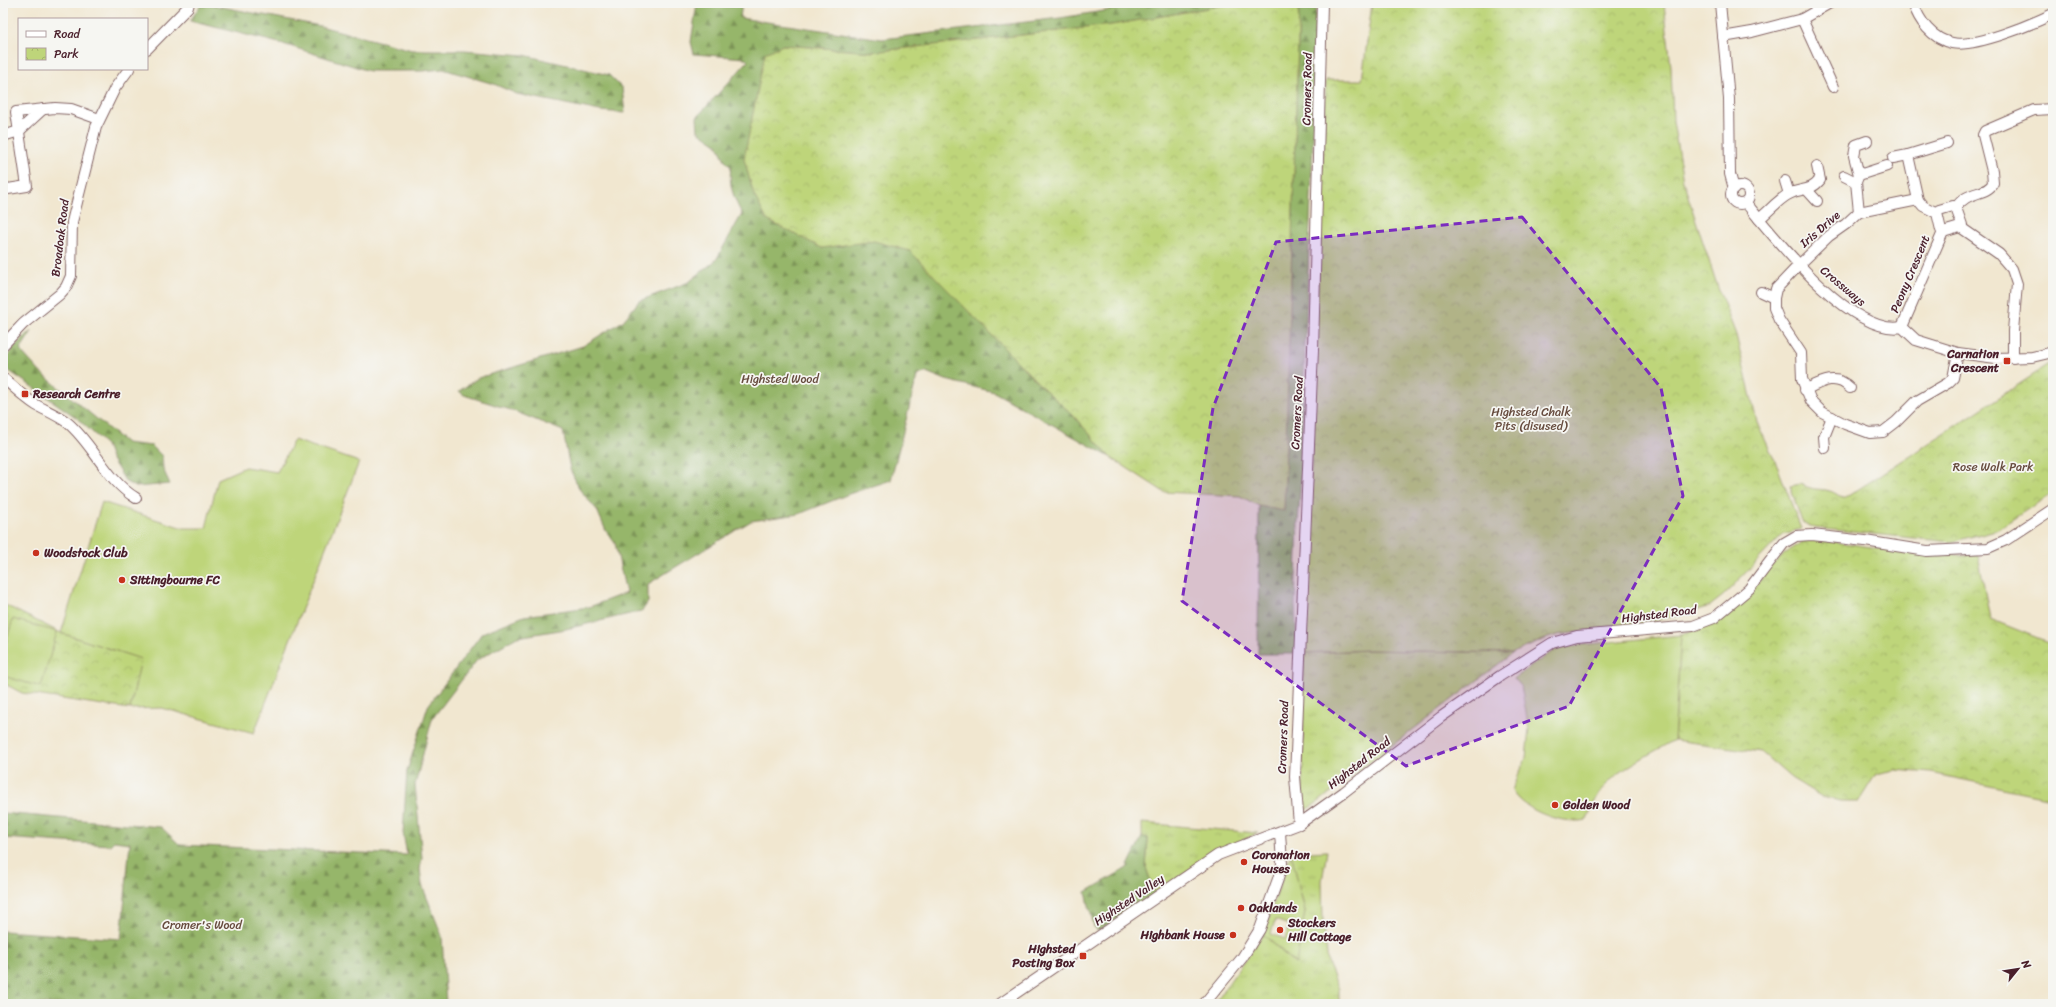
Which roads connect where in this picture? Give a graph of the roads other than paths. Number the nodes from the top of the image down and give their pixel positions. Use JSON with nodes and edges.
{"nodes":[{"id":1,"x":189,"y":3,"type":"edge"},
{"id":2,"x":1322,"y":3,"type":"edge"},
{"id":3,"x":1720,"y":3,"type":"edge"},
{"id":4,"x":1830,"y":3,"type":"edge"},
{"id":5,"x":1912,"y":3,"type":"edge"},
{"id":6,"x":2053,"y":14,"type":"edge"},
{"id":7,"x":1802,"y":19,"type":"junction"},
{"id":8,"x":1723,"y":37,"type":"junction"},
{"id":9,"x":148,"y":49,"type":"edge"},
{"id":10,"x":128,"y":70,"type":"edge"},
{"id":11,"x":1833,"y":88,"type":"dead end"},
{"id":12,"x":43,"y":109,"type":"junction"},
{"id":13,"x":2053,"y":109,"type":"edge"},
{"id":14,"x":100,"y":119,"type":"junction"},
{"id":15,"x":19,"y":131,"type":"junction"},
{"id":16,"x":3,"y":136,"type":"edge"},
{"id":17,"x":1867,"y":141,"type":"dead end"},
{"id":18,"x":1947,"y":143,"type":"dead end"},
{"id":19,"x":1908,"y":155,"type":"junction"},
{"id":20,"x":1817,"y":166,"type":"dead end"},
{"id":21,"x":1844,"y":176,"type":"dead end"},
{"id":22,"x":1858,"y":179,"type":"junction"},
{"id":23,"x":1785,"y":181,"type":"dead end"},
{"id":24,"x":3,"y":186,"type":"edge"},
{"id":25,"x":1807,"y":190,"type":"junction"},
{"id":26,"x":1789,"y":194,"type":"junction"},
{"id":27,"x":1918,"y":200,"type":"junction"},
{"id":28,"x":1817,"y":201,"type":"dead end"},
{"id":29,"x":1956,"y":208,"type":"junction"},
{"id":30,"x":1859,"y":212,"type":"junction"},
{"id":31,"x":1936,"y":213,"type":"junction"},
{"id":32,"x":1759,"y":219,"type":"junction"},
{"id":33,"x":1960,"y":227,"type":"junction"},
{"id":34,"x":1943,"y":232,"type":"junction"},
{"id":35,"x":1799,"y":265,"type":"junction"},
{"id":36,"x":1761,"y":292,"type":"dead end"},
{"id":37,"x":1774,"y":298,"type":"junction"},
{"id":38,"x":1902,"y":327,"type":"junction"},
{"id":39,"x":3,"y":345,"type":"edge"},
{"id":40,"x":2053,"y":352,"type":"edge"},
{"id":41,"x":1958,"y":353,"type":"junction"},
{"id":42,"x":2013,"y":358,"type":"junction"},
{"id":43,"x":3,"y":378,"type":"edge"},
{"id":44,"x":1850,"y":388,"type":"dead end"},
{"id":45,"x":1805,"y":390,"type":"junction"},
{"id":46,"x":1832,"y":417,"type":"junction"},
{"id":47,"x":1825,"y":448,"type":"dead end"},
{"id":48,"x":136,"y":498,"type":"dead end"},
{"id":49,"x":2053,"y":509,"type":"edge"},
{"id":50,"x":1299,"y":824,"type":"junction"},
{"id":51,"x":1280,"y":832,"type":"junction"},
{"id":52,"x":1000,"y":1004,"type":"edge"},
{"id":53,"x":1204,"y":1004,"type":"edge"}],
"edges":[{"from":1,"to":9,"type":"street"},
{"from":2,"to":50,"type":"street","name":"Cromers Road"},
{"from":3,"to":8,"type":"street","name":"Crossways"},
{"from":4,"to":7,"type":"street"},
{"from":5,"to":6,"type":"street"},
{"from":7,"to":8,"type":"street"},
{"from":7,"to":11,"type":"street"},
{"from":8,"to":32,"type":"street","name":"Crossways"},
{"from":10,"to":14,"type":"street","name":"Broadoak Road"},
{"from":12,"to":14,"type":"street"},
{"from":12,"to":15,"type":"street"},
{"from":12,"to":15,"type":"street"},
{"from":13,"to":29,"type":"street"},
{"from":14,"to":39,"type":"street","name":"Broadoak Road"},
{"from":15,"to":16,"type":"street"},
{"from":15,"to":24,"type":"street"},
{"from":17,"to":22,"type":"street"},
{"from":18,"to":19,"type":"street"},
{"from":19,"to":22,"type":"street"},
{"from":19,"to":27,"type":"street"},
{"from":20,"to":25,"type":"street"},
{"from":21,"to":22,"type":"street"},
{"from":22,"to":30,"type":"street"},
{"from":23,"to":26,"type":"street"},
{"from":25,"to":26,"type":"street"},
{"from":25,"to":28,"type":"street"},
{"from":26,"to":32,"type":"street"},
{"from":27,"to":30,"type":"street"},
{"from":27,"to":31,"type":"street"},
{"from":29,"to":31,"type":"street"},
{"from":29,"to":33,"type":"street"},
{"from":30,"to":35,"type":"street","name":"Iris Drive"},
{"from":31,"to":34,"type":"street"},
{"from":32,"to":35,"type":"street","name":"Crossways"},
{"from":33,"to":34,"type":"street"},
{"from":33,"to":42,"type":"street"},
{"from":34,"to":38,"type":"street","name":"Peony Crescent"},
{"from":35,"to":37,"type":"street","name":"Iris Drive"},
{"from":35,"to":38,"type":"street","name":"Crossways"},
{"from":36,"to":37,"type":"street"},
{"from":37,"to":45,"type":"street"},
{"from":38,"to":41,"type":"street"},
{"from":40,"to":42,"type":"street"},
{"from":41,"to":42,"type":"street"},
{"from":41,"to":46,"type":"street"},
{"from":43,"to":48,"type":"street"},
{"from":44,"to":45,"type":"street"},
{"from":45,"to":46,"type":"street"},
{"from":46,"to":47,"type":"street"},
{"from":49,"to":50,"type":"street","name":"Highsted Road"},
{"from":50,"to":51,"type":"street","name":"Highsted Road"},
{"from":51,"to":52,"type":"street","name":"Highsted Valley"},
{"from":51,"to":53,"type":"street"}]}
